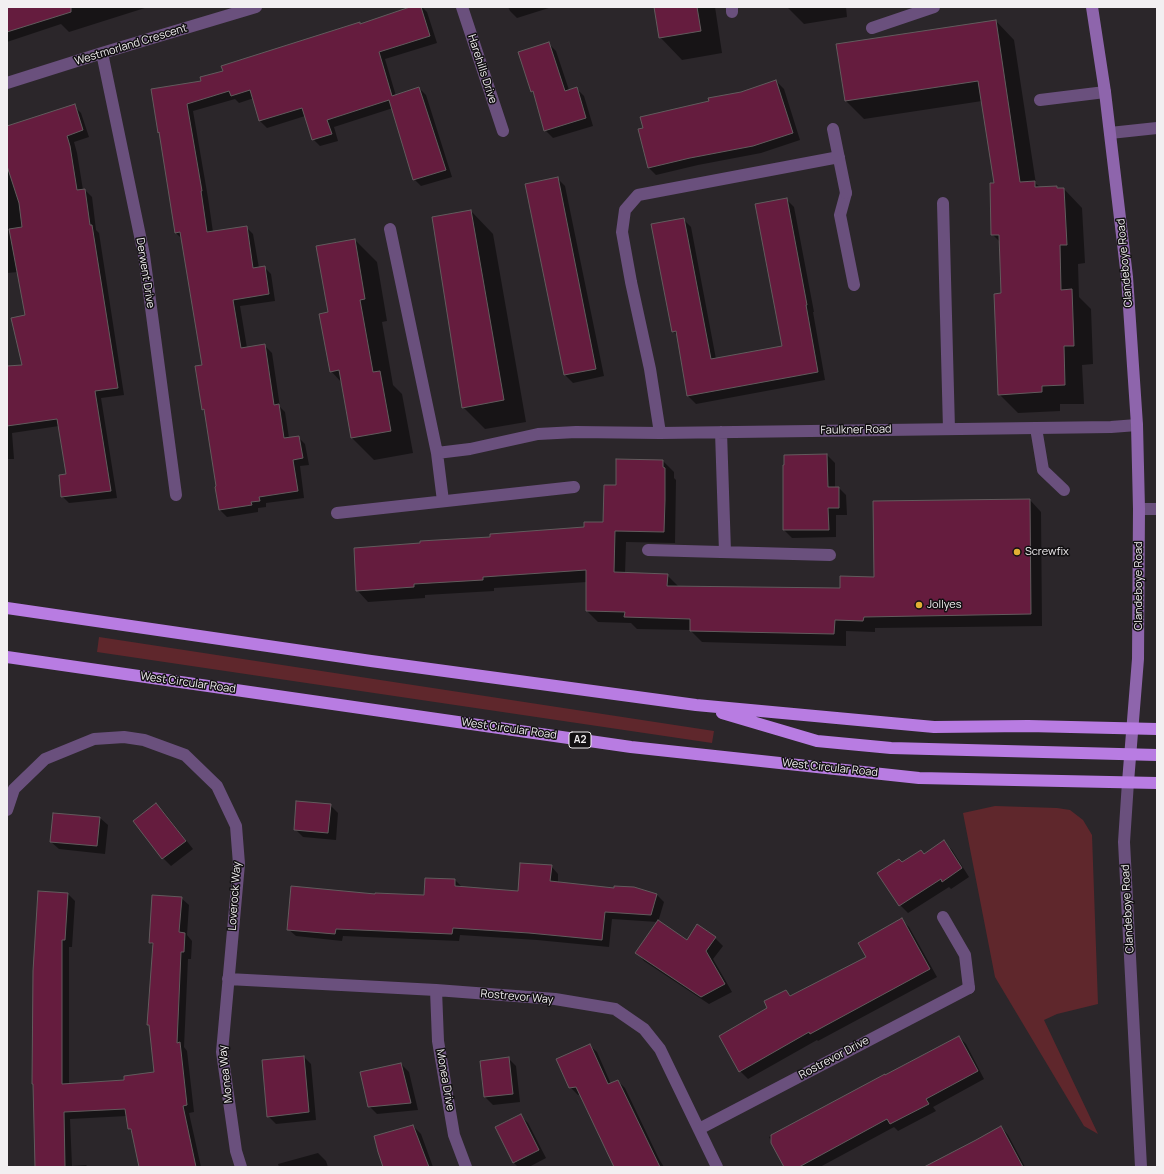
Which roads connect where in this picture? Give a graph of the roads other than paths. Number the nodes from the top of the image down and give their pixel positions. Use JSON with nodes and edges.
{"nodes":[{"id":1,"x":256,"y":7,"type":"edge"},
{"id":2,"x":462,"y":7,"type":"edge"},
{"id":3,"x":934,"y":7,"type":"edge"},
{"id":4,"x":1092,"y":7,"type":"edge"},
{"id":5,"x":872,"y":28,"type":"dead end"},
{"id":6,"x":102,"y":53,"type":"junction"},
{"id":7,"x":7,"y":84,"type":"edge"},
{"id":8,"x":1105,"y":92,"type":"junction"},
{"id":9,"x":1040,"y":100,"type":"dead end"},
{"id":10,"x":1157,"y":128,"type":"edge"},
{"id":11,"x":834,"y":129,"type":"dead end"},
{"id":12,"x":503,"y":132,"type":"dead end"},
{"id":13,"x":1110,"y":133,"type":"junction"},
{"id":14,"x":839,"y":157,"type":"junction"},
{"id":15,"x":943,"y":203,"type":"dead end"},
{"id":16,"x":390,"y":230,"type":"dead end"},
{"id":17,"x":854,"y":285,"type":"dead end"},
{"id":18,"x":1136,"y":425,"type":"junction"},
{"id":19,"x":1036,"y":428,"type":"junction"},
{"id":20,"x":949,"y":429,"type":"junction"},
{"id":21,"x":721,"y":432,"type":"junction"},
{"id":22,"x":660,"y":433,"type":"junction"},
{"id":23,"x":437,"y":453,"type":"junction"},
{"id":24,"x":574,"y":487,"type":"dead end"},
{"id":25,"x":1064,"y":490,"type":"dead end"},
{"id":26,"x":176,"y":496,"type":"dead end"},
{"id":27,"x":443,"y":501,"type":"junction"},
{"id":28,"x":1157,"y":508,"type":"edge"},
{"id":29,"x":1139,"y":509,"type":"junction"},
{"id":30,"x":337,"y":512,"type":"dead end"},
{"id":31,"x":648,"y":550,"type":"dead end"},
{"id":32,"x":725,"y":552,"type":"junction"},
{"id":33,"x":830,"y":555,"type":"dead end"},
{"id":34,"x":7,"y":608,"type":"edge"},
{"id":35,"x":7,"y":657,"type":"edge"},
{"id":36,"x":696,"y":705,"type":"junction"},
{"id":37,"x":1132,"y":728,"type":"junction"},
{"id":38,"x":1157,"y":729,"type":"edge"},
{"id":39,"x":1130,"y":754,"type":"junction"},
{"id":40,"x":1157,"y":755,"type":"edge"},
{"id":41,"x":1128,"y":782,"type":"junction"},
{"id":42,"x":1157,"y":783,"type":"edge"},
{"id":43,"x":7,"y":810,"type":"edge"},
{"id":44,"x":943,"y":917,"type":"dead end"},
{"id":45,"x":228,"y":979,"type":"junction"},
{"id":46,"x":436,"y":990,"type":"junction"},
{"id":47,"x":699,"y":1129,"type":"junction"},
{"id":48,"x":241,"y":1167,"type":"edge"},
{"id":49,"x":466,"y":1167,"type":"edge"},
{"id":50,"x":717,"y":1167,"type":"edge"},
{"id":51,"x":1141,"y":1167,"type":"edge"}],
"edges":[{"from":1,"to":6,"type":"street","name":"Westmorland Crescent"},
{"from":2,"to":12,"type":"street","name":"Harehills Drive"},
{"from":3,"to":5,"type":"street"},
{"from":4,"to":8,"type":"main road","name":"Clandeboye Road"},
{"from":6,"to":7,"type":"street","name":"Westmorland Crescent"},
{"from":6,"to":26,"type":"street","name":"Derwent Drive"},
{"from":8,"to":9,"type":"street"},
{"from":8,"to":13,"type":"main road","name":"Clandeboye Road"},
{"from":10,"to":13,"type":"street"},
{"from":11,"to":14,"type":"street"},
{"from":13,"to":18,"type":"main road","name":"Clandeboye Road"},
{"from":14,"to":17,"type":"street"},
{"from":14,"to":22,"type":"street"},
{"from":15,"to":20,"type":"street"},
{"from":16,"to":23,"type":"street"},
{"from":18,"to":19,"type":"street","name":"Faulkner Road"},
{"from":18,"to":29,"type":"main road","name":"Clandeboye Road"},
{"from":19,"to":20,"type":"street","name":"Faulkner Road"},
{"from":19,"to":25,"type":"street"},
{"from":20,"to":21,"type":"street","name":"Faulkner Road"},
{"from":21,"to":22,"type":"street","name":"Faulkner Road"},
{"from":21,"to":32,"type":"street"},
{"from":22,"to":23,"type":"street","name":"Faulkner Road"},
{"from":23,"to":27,"type":"street"},
{"from":24,"to":27,"type":"street"},
{"from":27,"to":30,"type":"street"},
{"from":28,"to":29,"type":"street"},
{"from":29,"to":37,"type":"main road","name":"Clandeboye Road"},
{"from":31,"to":32,"type":"street"},
{"from":32,"to":33,"type":"street"},
{"from":34,"to":36,"type":"highway"},
{"from":35,"to":41,"type":"highway","name":"West Circular Road","number":"A2"},
{"from":36,"to":37,"type":"highway"},
{"from":36,"to":39,"type":"highway"},
{"from":37,"to":38,"type":"highway"},
{"from":37,"to":39,"type":"main road","name":"Clandeboye Road"},
{"from":39,"to":40,"type":"highway"},
{"from":39,"to":41,"type":"main road","name":"Clandeboye Road"},
{"from":41,"to":42,"type":"highway","name":"West Circular Road","number":"A2"},
{"from":41,"to":51,"type":"street","name":"Clandeboye Road"},
{"from":43,"to":45,"type":"street","name":"Loverock Way"},
{"from":44,"to":47,"type":"street","name":"Rostrevor Drive"},
{"from":45,"to":46,"type":"street","name":"Rostrevor Way"},
{"from":45,"to":48,"type":"street","name":"Monea Way"},
{"from":46,"to":47,"type":"street","name":"Rostrevor Way"},
{"from":46,"to":49,"type":"street","name":"Monea Drive"},
{"from":47,"to":50,"type":"street","name":"Rostrevor Way"}]}
